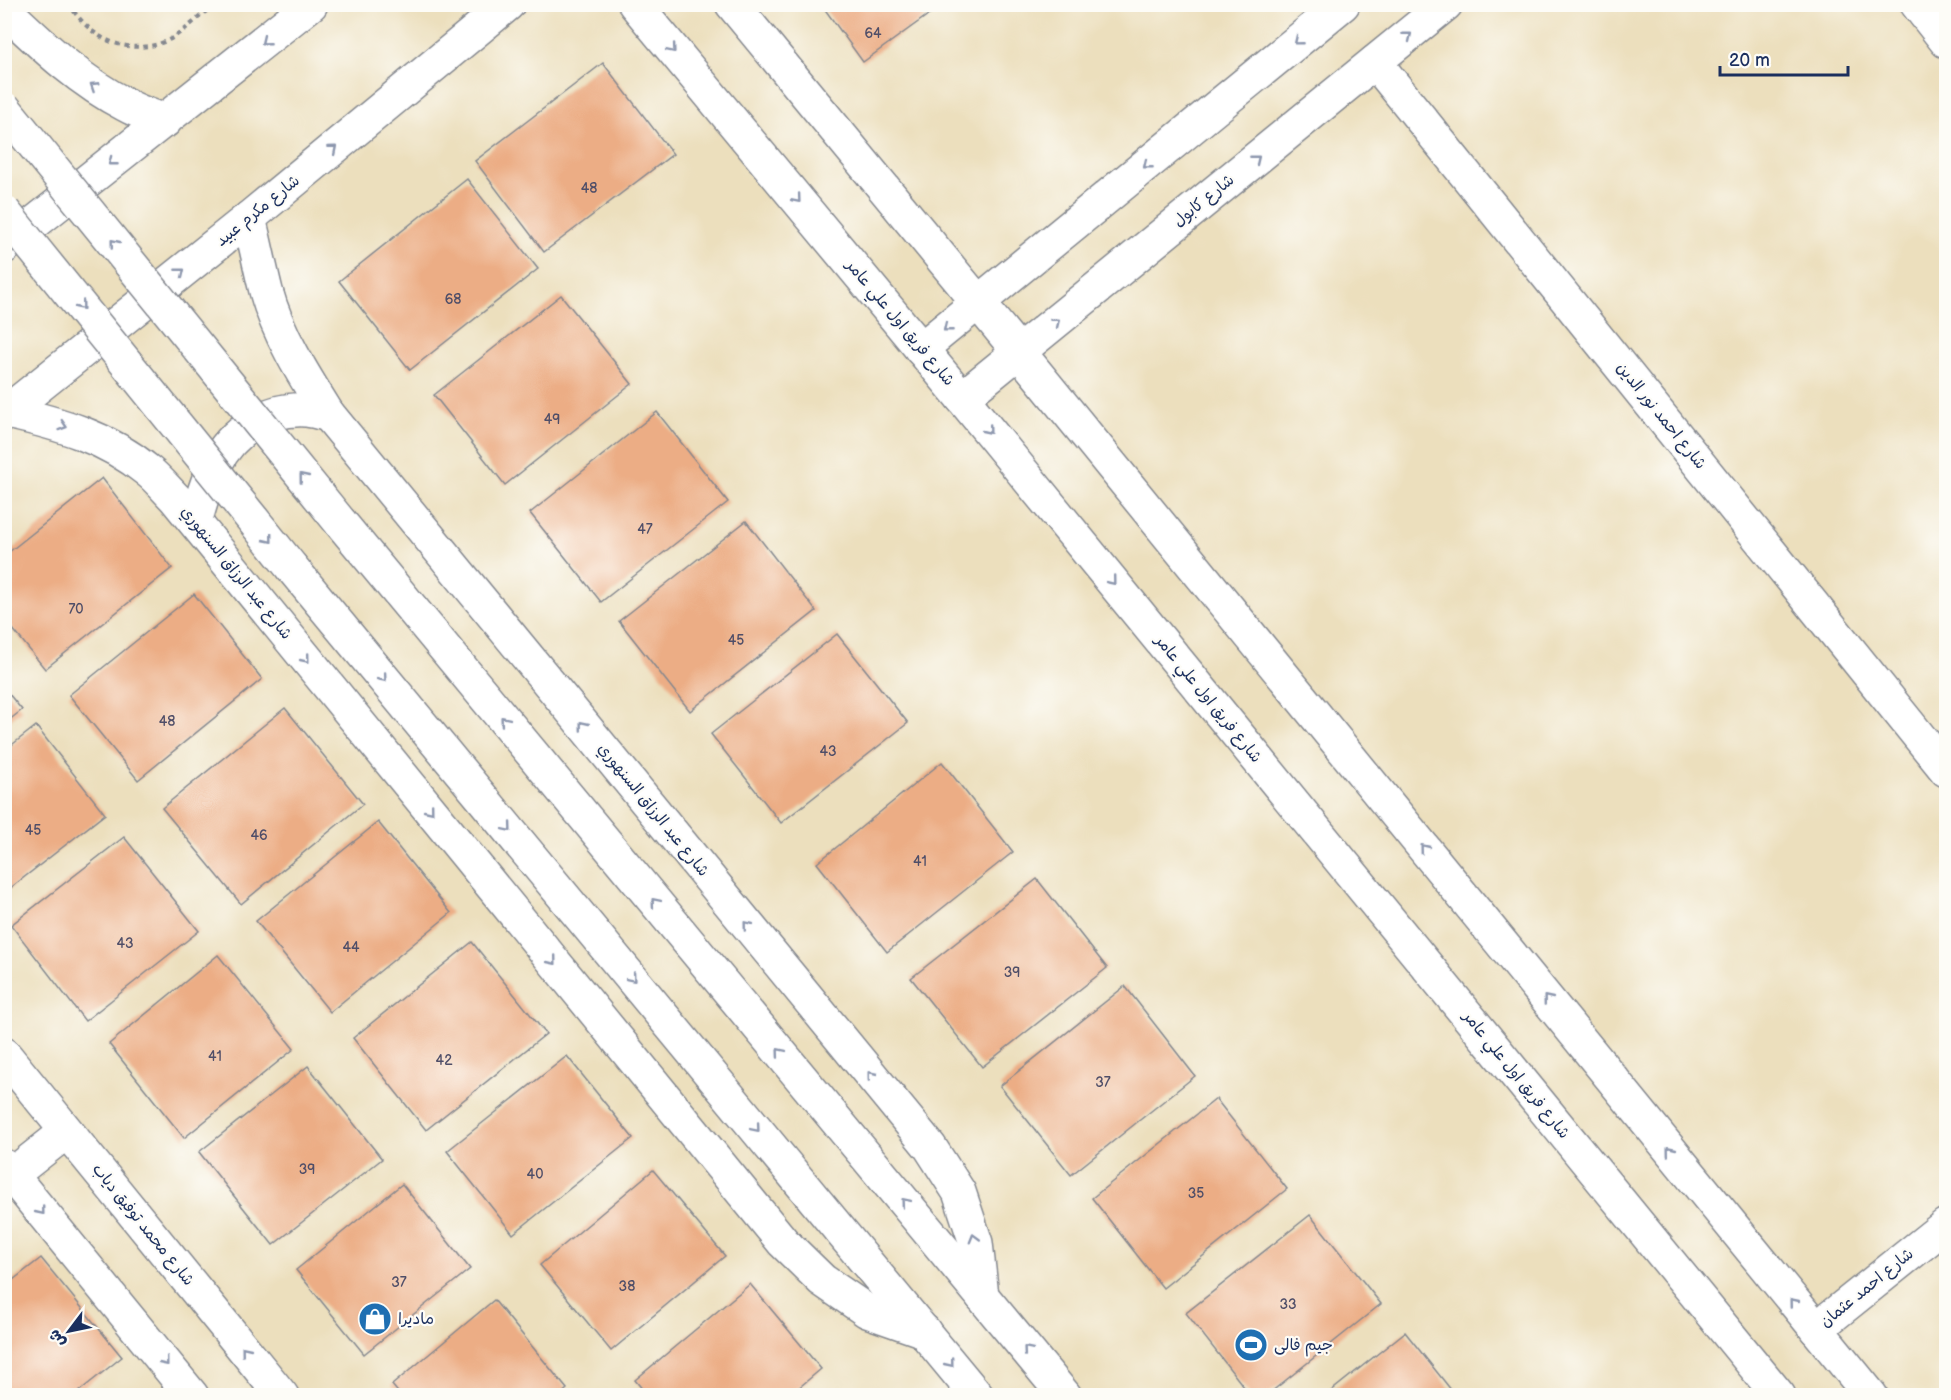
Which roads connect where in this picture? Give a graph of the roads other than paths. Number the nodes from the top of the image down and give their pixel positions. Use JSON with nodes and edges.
{"nodes":[{"id":1,"x":311,"y":4,"type":"edge"},
{"id":2,"x":508,"y":4,"type":"edge"},
{"id":3,"x":635,"y":4,"type":"edge"},
{"id":4,"x":732,"y":4,"type":"edge"},
{"id":5,"x":1343,"y":4,"type":"edge"},
{"id":6,"x":1446,"y":4,"type":"edge"},
{"id":7,"x":1925,"y":7,"type":"edge"},
{"id":8,"x":4,"y":9,"type":"edge"},
{"id":9,"x":1947,"y":40,"type":"edge"},
{"id":10,"x":1375,"y":62,"type":"junction"},
{"id":11,"x":4,"y":108,"type":"edge"},
{"id":12,"x":165,"y":121,"type":"junction"},
{"id":13,"x":4,"y":212,"type":"edge"},
{"id":14,"x":249,"y":219,"type":"junction"},
{"id":15,"x":4,"y":247,"type":"edge"},
{"id":16,"x":978,"y":302,"type":"junction"},
{"id":17,"x":921,"y":349,"type":"junction"},
{"id":18,"x":1019,"y":352,"type":"junction"},
{"id":19,"x":962,"y":398,"type":"junction"},
{"id":20,"x":6,"y":413,"type":"edge"},
{"id":21,"x":328,"y":414,"type":"junction"},
{"id":22,"x":195,"y":522,"type":"junction"},
{"id":23,"x":1947,"y":770,"type":"edge"},
{"id":24,"x":4,"y":1054,"type":"edge"},
{"id":25,"x":15,"y":1088,"type":"edge"},
{"id":26,"x":66,"y":1132,"type":"junction"},
{"id":27,"x":7,"y":1174,"type":"edge"},
{"id":28,"x":1947,"y":1225,"type":"edge"},
{"id":29,"x":982,"y":1296,"type":"junction"},
{"id":30,"x":1816,"y":1329,"type":"junction"},
{"id":31,"x":924,"y":1331,"type":"junction"},
{"id":32,"x":192,"y":1395,"type":"edge"},
{"id":33,"x":282,"y":1395,"type":"edge"},
{"id":34,"x":976,"y":1395,"type":"edge"},
{"id":35,"x":1065,"y":1395,"type":"edge"},
{"id":36,"x":1779,"y":1395,"type":"edge"},
{"id":37,"x":1871,"y":1395,"type":"edge"}],
"edges":[{"from":1,"to":12,"type":"street","one_way":true},
{"from":14,"to":2,"type":"street","name":"شارع مكرم عبيد","one_way":true},
{"from":3,"to":17,"type":"street","name":"شارع فريق اول علي عامر","one_way":true},
{"from":4,"to":16,"type":"street"},
{"from":5,"to":16,"type":"street","one_way":true},
{"from":10,"to":6,"type":"street","name":"شارع كابول","one_way":true},
{"from":7,"to":9,"type":"street"},
{"from":12,"to":8,"type":"street","one_way":true},
{"from":18,"to":10,"type":"street","name":"شارع كابول","one_way":true},
{"from":10,"to":23,"type":"street","name":"شارع احمد نور الدين"},
{"from":29,"to":11,"type":"street","one_way":true,"bridge":true},
{"from":12,"to":15,"type":"street","one_way":true},
{"from":13,"to":31,"type":"street","one_way":true,"bridge":true},
{"from":20,"to":14,"type":"street","name":"شارع مكرم عبيد","one_way":true},
{"from":14,"to":21,"type":"street","name":"شارع عبد الرزاق السنهوري"},
{"from":16,"to":17,"type":"street","one_way":true},
{"from":16,"to":18,"type":"street"},
{"from":17,"to":19,"type":"street","name":"شارع فريق اول علي عامر"},
{"from":18,"to":19,"type":"street","name":"شارع كابول"},
{"from":30,"to":18,"type":"street","one_way":true},
{"from":19,"to":36,"type":"street","name":"شارع فريق اول علي عامر","one_way":true},
{"from":20,"to":22,"type":"street","name":"شارع عبد الرزاق السنهوري","one_way":true},
{"from":21,"to":22,"type":"street"},
{"from":29,"to":21,"type":"street","name":"شارع عبد الرزاق السنهوري","one_way":true},
{"from":22,"to":31,"type":"street","name":"شارع عبد الرزاق السنهوري","one_way":true},
{"from":24,"to":25,"type":"street","name":"شارع محمد توفيق دياب"},
{"from":25,"to":26,"type":"street","name":"شارع محمد توفيق دياب"},
{"from":26,"to":27,"type":"street"},
{"from":33,"to":26,"type":"street","name":"شارع محمد توفيق دياب","one_way":true},
{"from":27,"to":32,"type":"street","one_way":true},
{"from":28,"to":30,"type":"street","name":"شارع احمد عثمان"},
{"from":35,"to":29,"type":"street","one_way":true},
{"from":30,"to":37,"type":"street"},
{"from":31,"to":34,"type":"street","one_way":true}]}
